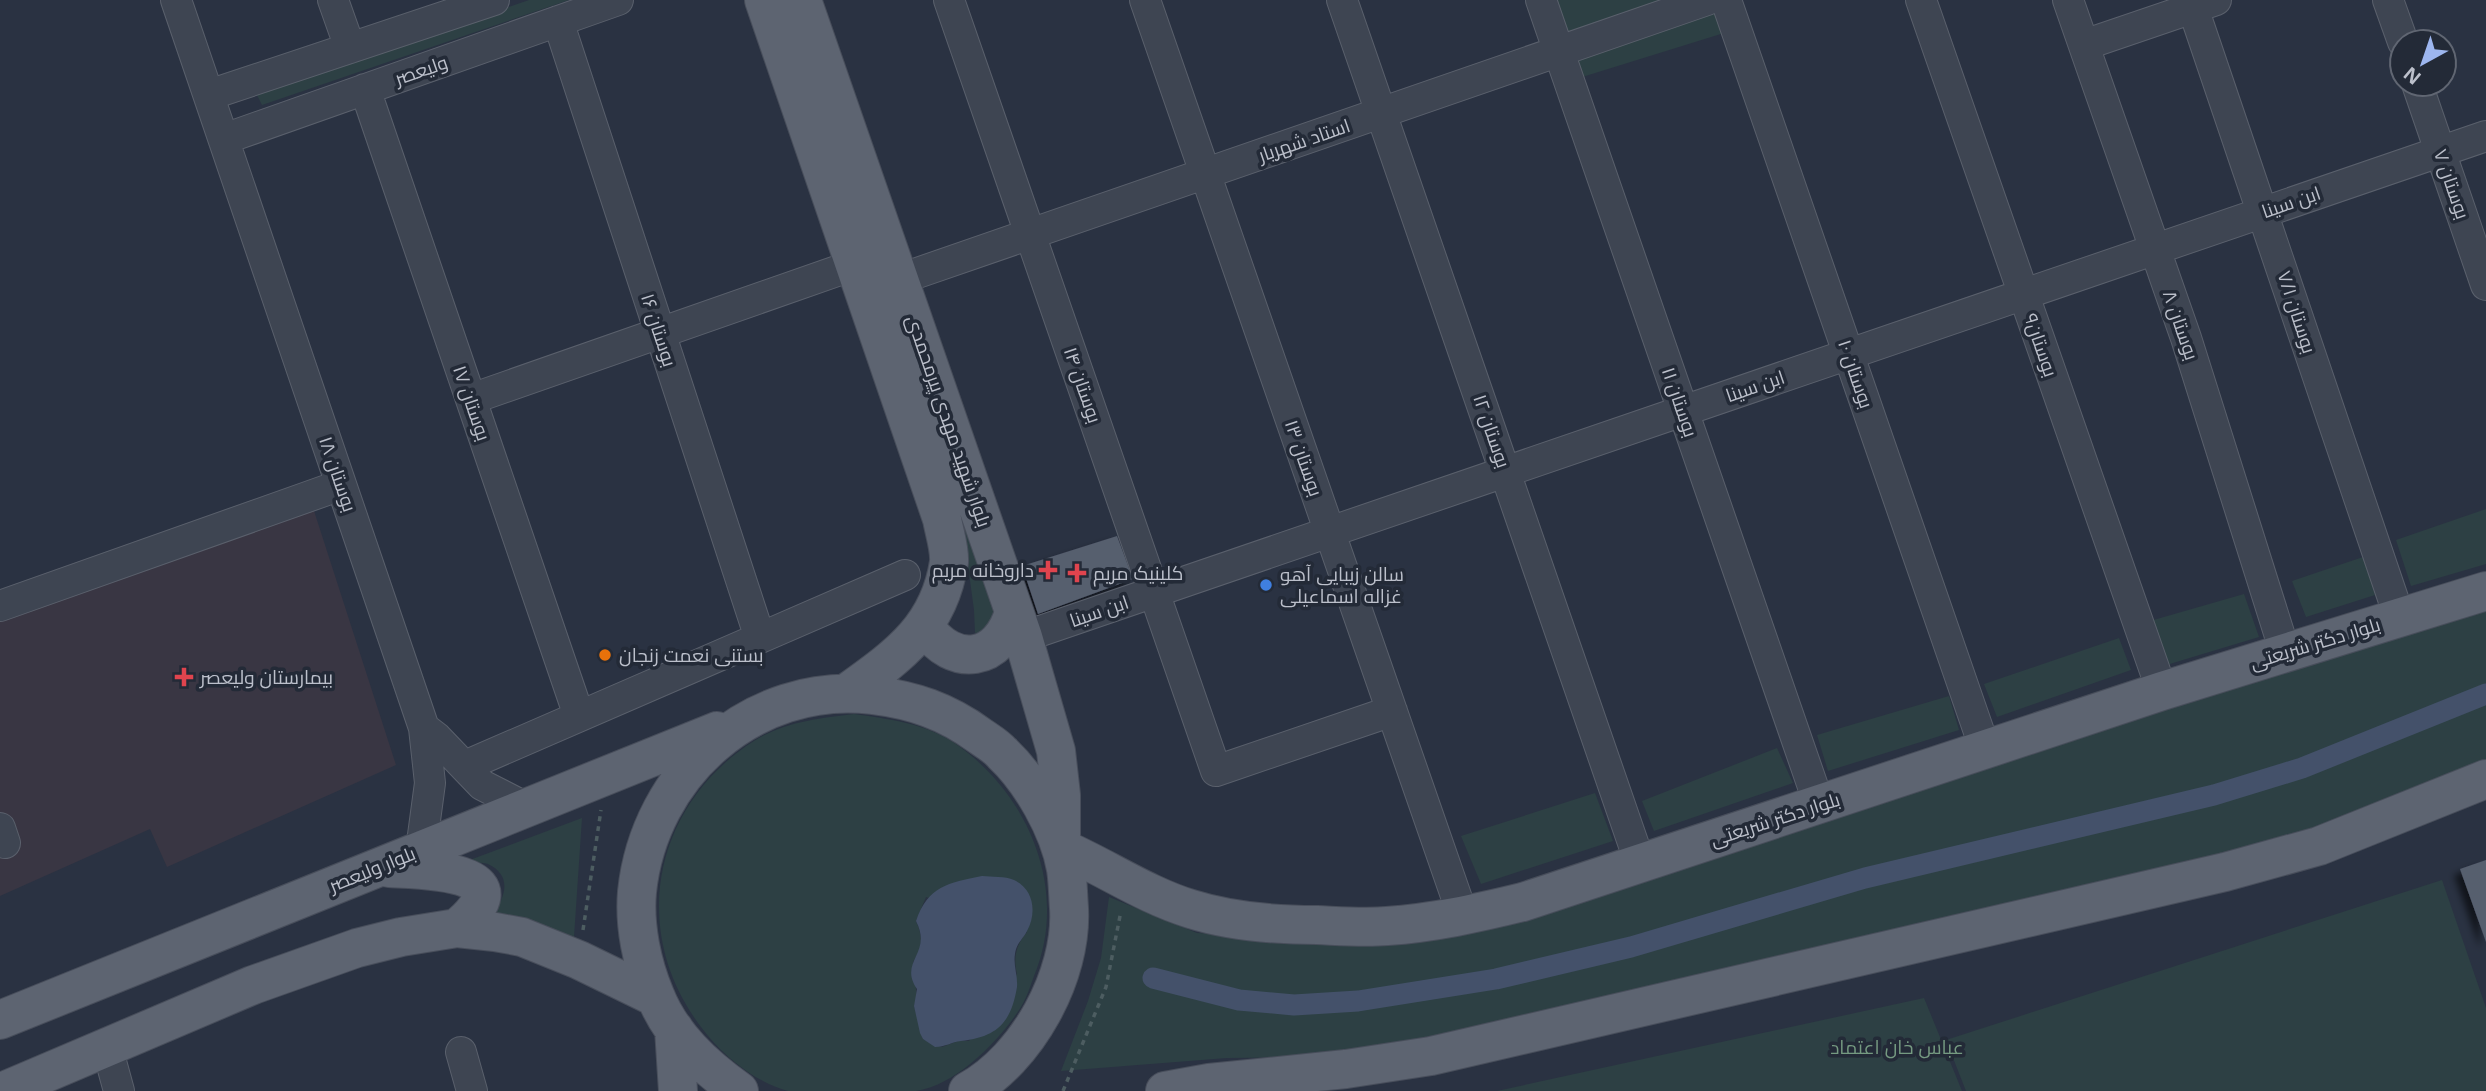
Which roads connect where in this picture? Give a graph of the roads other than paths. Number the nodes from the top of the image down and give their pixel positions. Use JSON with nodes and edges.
{"nodes":[{"id":1,"x":176,"y":0,"type":"edge"},
{"id":2,"x":333,"y":0,"type":"edge"},
{"id":3,"x":494,"y":0,"type":"edge"},
{"id":4,"x":618,"y":0,"type":"edge"},
{"id":5,"x":765,"y":0,"type":"edge"},
{"id":6,"x":802,"y":0,"type":"edge"},
{"id":7,"x":949,"y":0,"type":"edge"},
{"id":8,"x":1145,"y":0,"type":"edge"},
{"id":9,"x":1342,"y":0,"type":"edge"},
{"id":10,"x":1541,"y":0,"type":"edge"},
{"id":11,"x":1707,"y":0,"type":"edge"},
{"id":12,"x":1726,"y":0,"type":"edge"},
{"id":13,"x":1921,"y":0,"type":"edge"},
{"id":14,"x":2068,"y":0,"type":"edge"},
{"id":15,"x":2388,"y":0,"type":"edge"},
{"id":16,"x":2204,"y":4,"type":"edge"},
{"id":17,"x":558,"y":21,"type":"junction"},
{"id":18,"x":2398,"y":28,"type":"edge"},
{"id":19,"x":2084,"y":45,"type":"junction"},
{"id":20,"x":350,"y":48,"type":"junction"},
{"id":21,"x":1559,"y":51,"type":"junction"},
{"id":22,"x":365,"y":89,"type":"junction"},
{"id":23,"x":209,"y":95,"type":"junction"},
{"id":24,"x":2422,"y":98,"type":"edge"},
{"id":25,"x":1381,"y":113,"type":"junction"},
{"id":26,"x":2486,"y":136,"type":"edge"},
{"id":27,"x":224,"y":139,"type":"junction"},
{"id":28,"x":2440,"y":151,"type":"junction"},
{"id":29,"x":1206,"y":174,"type":"junction"},
{"id":30,"x":2264,"y":212,"type":"junction"},
{"id":31,"x":1030,"y":234,"type":"junction"},
{"id":32,"x":2155,"y":249,"type":"junction"},
{"id":33,"x":854,"y":265,"type":"junction"},
{"id":34,"x":900,"y":279,"type":"junction"},
{"id":35,"x":2486,"y":285,"type":"edge"},
{"id":36,"x":2023,"y":294,"type":"junction"},
{"id":37,"x":660,"y":333,"type":"junction"},
{"id":38,"x":1849,"y":354,"type":"junction"},
{"id":39,"x":471,"y":399,"type":"junction"},
{"id":40,"x":1683,"y":411,"type":"junction"},
{"id":41,"x":1506,"y":472,"type":"junction"},
{"id":42,"x":341,"y":485,"type":"junction"},
{"id":43,"x":1330,"y":532,"type":"junction"},
{"id":44,"x":905,"y":575,"type":"dead end"},
{"id":45,"x":2486,"y":591,"type":"edge"},
{"id":46,"x":1155,"y":592,"type":"junction"},
{"id":47,"x":0,"y":606,"type":"edge"},
{"id":48,"x":2399,"y":617,"type":"junction"},
{"id":49,"x":1019,"y":625,"type":"junction"},
{"id":50,"x":925,"y":627,"type":"junction"},
{"id":51,"x":760,"y":638,"type":"junction"},
{"id":52,"x":2285,"y":652,"type":"junction"},
{"id":53,"x":2162,"y":691,"type":"junction"},
{"id":54,"x":848,"y":692,"type":"junction"},
{"id":55,"x":1392,"y":710,"type":"junction"},
{"id":56,"x":579,"y":716,"type":"junction"},
{"id":57,"x":745,"y":720,"type":"junction"},
{"id":58,"x":424,"y":727,"type":"junction"},
{"id":59,"x":1985,"y":749,"type":"junction"},
{"id":60,"x":465,"y":766,"type":"junction"},
{"id":61,"x":2486,"y":779,"type":"edge"},
{"id":62,"x":1819,"y":804,"type":"junction"},
{"id":63,"x":527,"y":807,"type":"junction"},
{"id":64,"x":1060,"y":848,"type":"junction"},
{"id":65,"x":421,"y":850,"type":"junction"},
{"id":66,"x":1640,"y":863,"type":"junction"},
{"id":67,"x":376,"y":867,"type":"junction"},
{"id":68,"x":1463,"y":916,"type":"junction"},
{"id":69,"x":457,"y":928,"type":"junction"},
{"id":70,"x":665,"y":1013,"type":"junction"},
{"id":71,"x":0,"y":1020,"type":"edge"},
{"id":72,"x":107,"y":1047,"type":"junction"},
{"id":73,"x":461,"y":1052,"type":"dead end"},
{"id":74,"x":4,"y":1091,"type":"edge"},
{"id":75,"x":119,"y":1091,"type":"edge"},
{"id":76,"x":472,"y":1091,"type":"edge"},
{"id":77,"x":678,"y":1091,"type":"edge"},
{"id":78,"x":738,"y":1091,"type":"edge"},
{"id":79,"x":968,"y":1091,"type":"edge"},
{"id":80,"x":1165,"y":1091,"type":"edge"}],
"edges":[{"from":1,"to":23,"type":"street","name":"بوستان ۱۸"},
{"from":2,"to":20,"type":"street"},
{"from":3,"to":20,"type":"street"},
{"from":4,"to":17,"type":"street","name":"ولیعصر"},
{"from":5,"to":33,"type":"main road","name":"بلوار شهید مهدی پیرمحمدی"},
{"from":6,"to":34,"type":"main road","name":"بلوار شهید مهدی پیرمحمدی"},
{"from":7,"to":31,"type":"street","name":"بوستان ۱۴"},
{"from":8,"to":29,"type":"street","name":"بوستان ۱۳"},
{"from":9,"to":25,"type":"street","name":"بوستان ۱۲"},
{"from":10,"to":21,"type":"street","name":"بوستان ۱۱"},
{"from":11,"to":21,"type":"street","name":"استاد شهریار"},
{"from":12,"to":38,"type":"street","name":"بوستان ۱۰"},
{"from":13,"to":36,"type":"street","name":"بوستان۹"},
{"from":14,"to":19,"type":"street","name":"بوستان ۸"},
{"from":15,"to":18,"type":"street"},
{"from":16,"to":19,"type":"street"},
{"from":16,"to":30,"type":"street","name":"بوستان ۷/۱"},
{"from":17,"to":22,"type":"street","name":"ولیعصر"},
{"from":17,"to":37,"type":"street","name":"بوستان ۱۶"},
{"from":19,"to":32,"type":"street","name":"بوستان ۸"},
{"from":20,"to":23,"type":"street"},
{"from":21,"to":25,"type":"street","name":"استاد شهریار"},
{"from":21,"to":40,"type":"street","name":"بوستان ۱۱"},
{"from":22,"to":27,"type":"street","name":"ولیعصر"},
{"from":22,"to":39,"type":"street","name":"بوستان ۱۷"},
{"from":23,"to":27,"type":"street","name":"بوستان ۱۸"},
{"from":24,"to":28,"type":"street","name":"بوستان ۷"},
{"from":25,"to":29,"type":"street","name":"استاد شهریار"},
{"from":25,"to":41,"type":"street","name":"بوستان ۱۲"},
{"from":26,"to":28,"type":"street","name":"ابن سینا"},
{"from":27,"to":42,"type":"street","name":"بوستان ۱۸"},
{"from":28,"to":30,"type":"street","name":"ابن سینا"},
{"from":28,"to":35,"type":"street","name":"بوستان ۷"},
{"from":29,"to":31,"type":"street","name":"استاد شهریار"},
{"from":29,"to":43,"type":"street","name":"بوستان ۱۳"},
{"from":30,"to":32,"type":"street","name":"ابن سینا"},
{"from":30,"to":48,"type":"street","name":"بوستان ۷/۱"},
{"from":31,"to":34,"type":"street","name":"استاد شهریار"},
{"from":31,"to":46,"type":"street","name":"بوستان ۱۴"},
{"from":32,"to":36,"type":"street","name":"ابن سینا"},
{"from":32,"to":52,"type":"street","name":"بوستان ۸"},
{"from":33,"to":37,"type":"street"},
{"from":33,"to":50,"type":"main road","name":"بلوار شهید مهدی پیرمحمدی"},
{"from":34,"to":49,"type":"main road","name":"بلوار شهید مهدی پیرمحمدی"},
{"from":36,"to":38,"type":"street","name":"ابن سینا"},
{"from":36,"to":53,"type":"street","name":"بوستان۹"},
{"from":37,"to":39,"type":"street"},
{"from":37,"to":51,"type":"street","name":"بوستان ۱۶"},
{"from":38,"to":40,"type":"street","name":"ابن سینا"},
{"from":38,"to":59,"type":"street","name":"بوستان ۱۰"},
{"from":39,"to":56,"type":"street","name":"بوستان ۱۷"},
{"from":40,"to":41,"type":"street","name":"ابن سینا"},
{"from":40,"to":62,"type":"street","name":"بوستان ۱۱"},
{"from":41,"to":43,"type":"street","name":"ابن سینا"},
{"from":41,"to":66,"type":"street","name":"بوستان ۱۲"},
{"from":42,"to":47,"type":"street"},
{"from":42,"to":58,"type":"street","name":"بوستان ۱۸"},
{"from":43,"to":46,"type":"street","name":"ابن سینا"},
{"from":43,"to":55,"type":"street","name":"بوستان ۱۳"},
{"from":44,"to":51,"type":"street"},
{"from":45,"to":48,"type":"main road","name":"بلوار دکتر شریعتی"},
{"from":46,"to":49,"type":"street","name":"ابن سینا"},
{"from":46,"to":55,"type":"street","name":"بوستان ۱۴"},
{"from":48,"to":52,"type":"main road","name":"بلوار دکتر شریعتی"},
{"from":49,"to":50,"type":"main road"},
{"from":49,"to":64,"type":"main road","name":"بلوار شهید مهدی پیرمحمدی"},
{"from":50,"to":54,"type":"main road"},
{"from":51,"to":56,"type":"street"},
{"from":52,"to":53,"type":"main road","name":"بلوار دکتر شریعتی"},
{"from":53,"to":59,"type":"main road","name":"بلوار دکتر شریعتی"},
{"from":54,"to":57,"type":"main road","name":"بلوار ولیعصر"},
{"from":54,"to":64,"type":"main road"},
{"from":55,"to":68,"type":"street","name":"بوستان ۱۳"},
{"from":56,"to":60,"type":"street"},
{"from":57,"to":63,"type":"main road","name":"بلوار ولیعصر"},
{"from":57,"to":70,"type":"main road"},
{"from":58,"to":60,"type":"street","name":"بوستان ۱۸"},
{"from":58,"to":65,"type":"street"},
{"from":59,"to":62,"type":"main road","name":"بلوار دکتر شریعتی"},
{"from":60,"to":63,"type":"street","name":"بوستان ۱۸"},
{"from":61,"to":80,"type":"main road"},
{"from":62,"to":66,"type":"main road","name":"بلوار دکتر شریعتی"},
{"from":63,"to":65,"type":"main road","name":"بلوار ولیعصر"},
{"from":64,"to":68,"type":"main road","name":"بلوار دکتر شریعتی"},
{"from":64,"to":79,"type":"main road"},
{"from":65,"to":67,"type":"main road","name":"بلوار ولیعصر"},
{"from":66,"to":68,"type":"main road","name":"بلوار دکتر شریعتی"},
{"from":67,"to":69,"type":"main road"},
{"from":67,"to":71,"type":"main road","name":"بلوار ولیعصر"},
{"from":69,"to":70,"type":"main road"},
{"from":69,"to":72,"type":"main road"},
{"from":70,"to":77,"type":"main road"},
{"from":70,"to":78,"type":"main road"},
{"from":72,"to":74,"type":"main road"},
{"from":72,"to":75,"type":"street"},
{"from":73,"to":76,"type":"street"}]}
